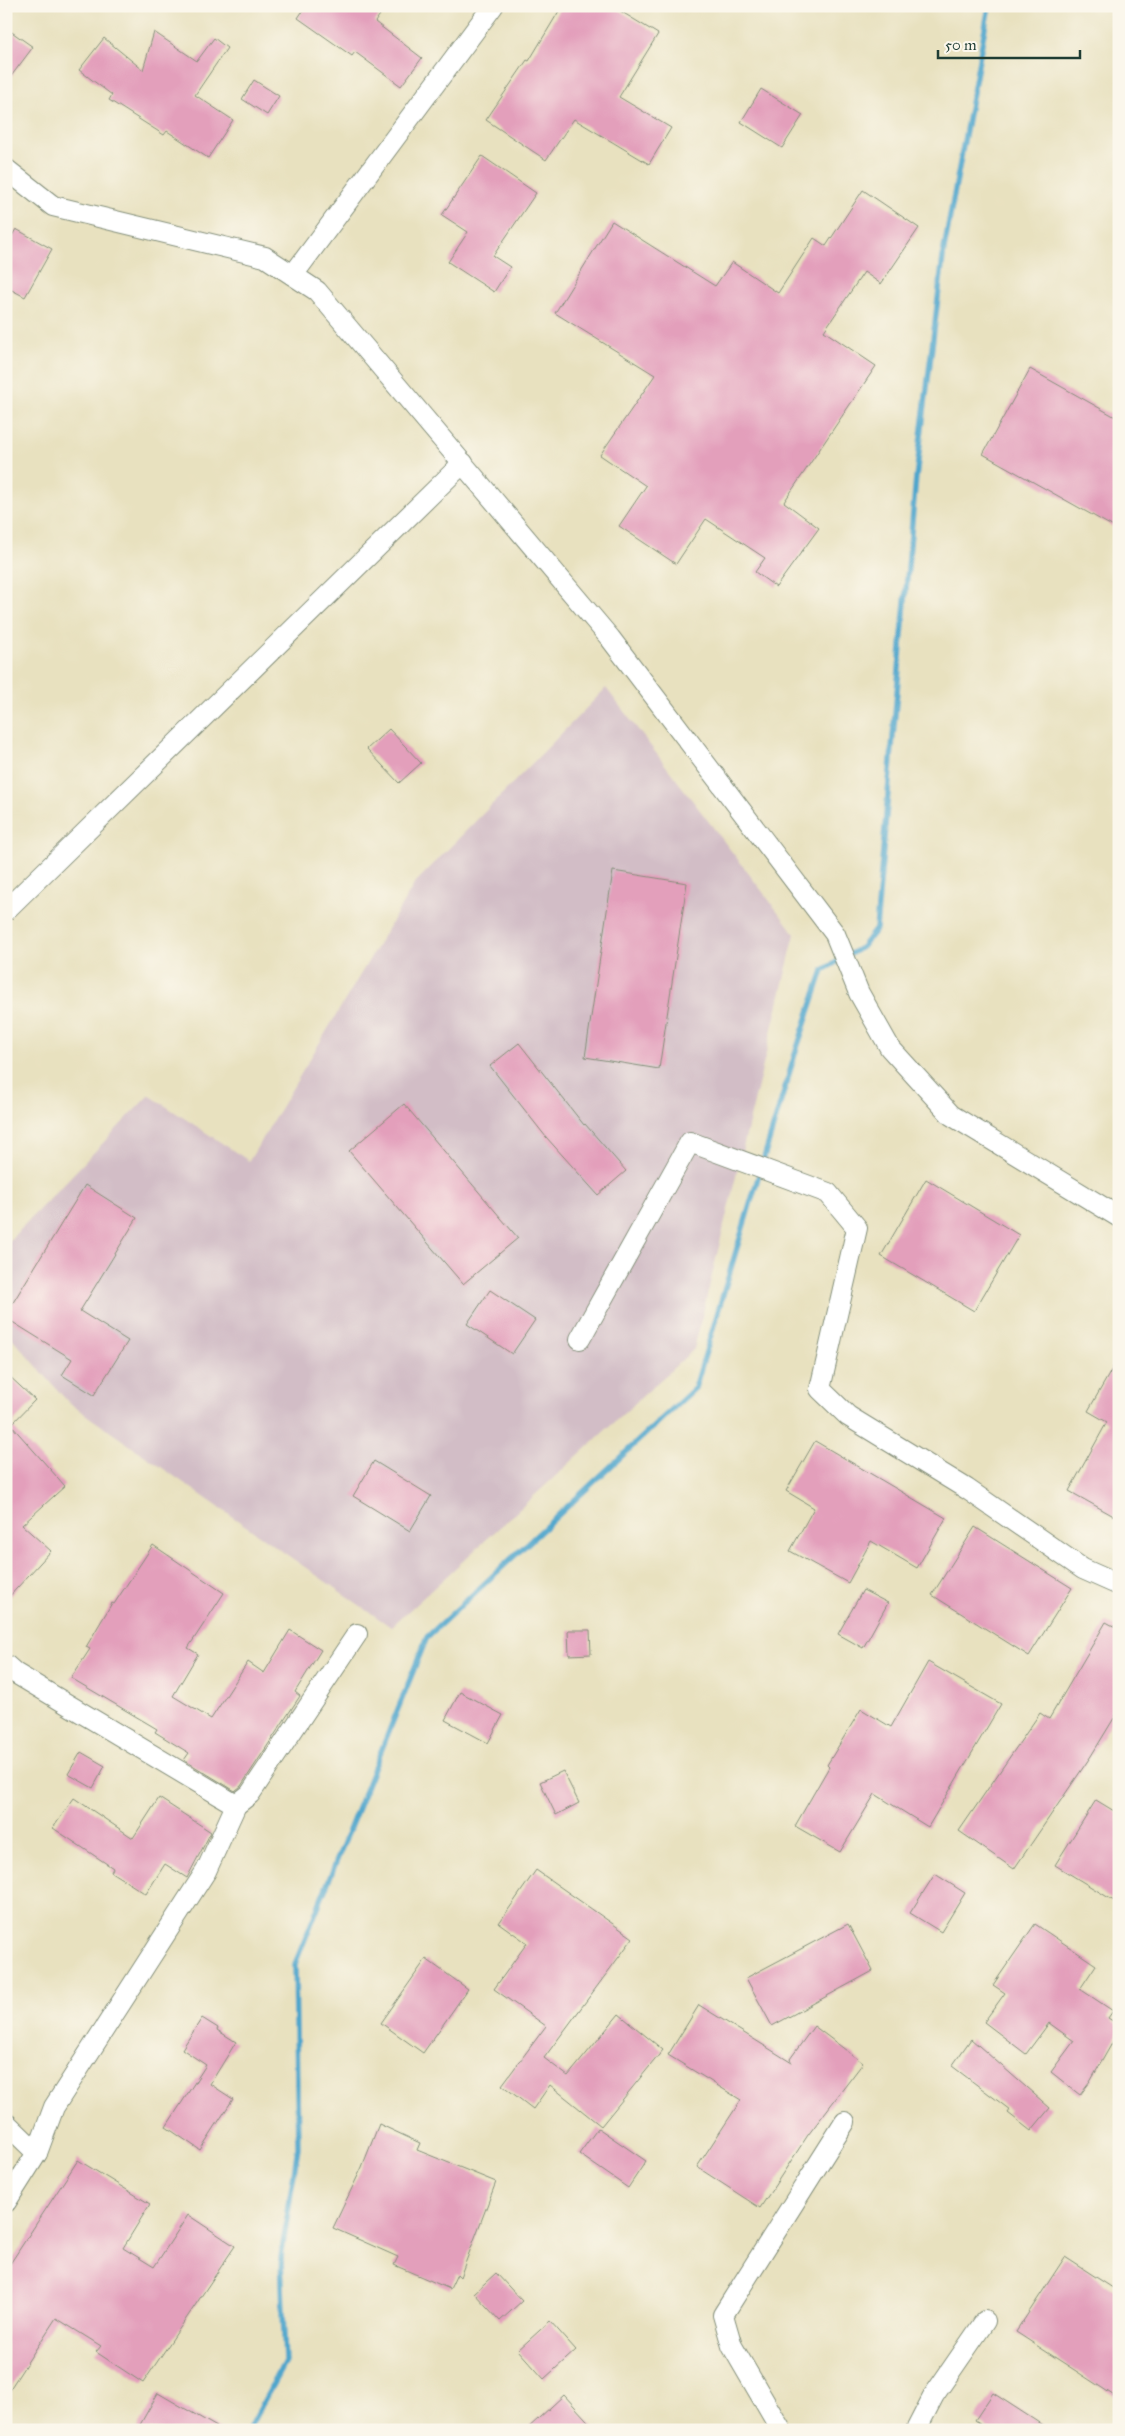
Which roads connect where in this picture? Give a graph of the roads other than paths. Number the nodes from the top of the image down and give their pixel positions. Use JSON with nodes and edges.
{"nodes":[{"id":1,"x":493,"y":6,"type":"edge"},
{"id":2,"x":6,"y":169,"type":"edge"},
{"id":3,"x":293,"y":275,"type":"junction"},
{"id":4,"x":464,"y":463,"type":"junction"},
{"id":5,"x":6,"y":910,"type":"edge"},
{"id":6,"x":1119,"y":1217,"type":"edge"},
{"id":7,"x":580,"y":1339,"type":"dead end"},
{"id":8,"x":1119,"y":1585,"type":"edge"},
{"id":9,"x":357,"y":1634,"type":"dead end"},
{"id":10,"x":9,"y":1675,"type":"edge"},
{"id":11,"x":236,"y":1805,"type":"junction"},
{"id":12,"x":845,"y":2122,"type":"dead end"},
{"id":13,"x":6,"y":2123,"type":"edge"},
{"id":14,"x":37,"y":2153,"type":"junction"},
{"id":15,"x":6,"y":2202,"type":"edge"},
{"id":16,"x":985,"y":2321,"type":"dead end"},
{"id":17,"x":782,"y":2430,"type":"edge"},
{"id":18,"x":916,"y":2430,"type":"edge"}],
"edges":[{"from":1,"to":3,"type":"street"},
{"from":2,"to":3,"type":"street"},
{"from":3,"to":4,"type":"street"},
{"from":4,"to":5,"type":"street"},
{"from":4,"to":6,"type":"street"},
{"from":7,"to":8,"type":"street"},
{"from":9,"to":11,"type":"street"},
{"from":10,"to":11,"type":"street"},
{"from":11,"to":14,"type":"street"},
{"from":12,"to":17,"type":"street"},
{"from":13,"to":14,"type":"street"},
{"from":14,"to":15,"type":"street"},
{"from":16,"to":18,"type":"street"}]}
